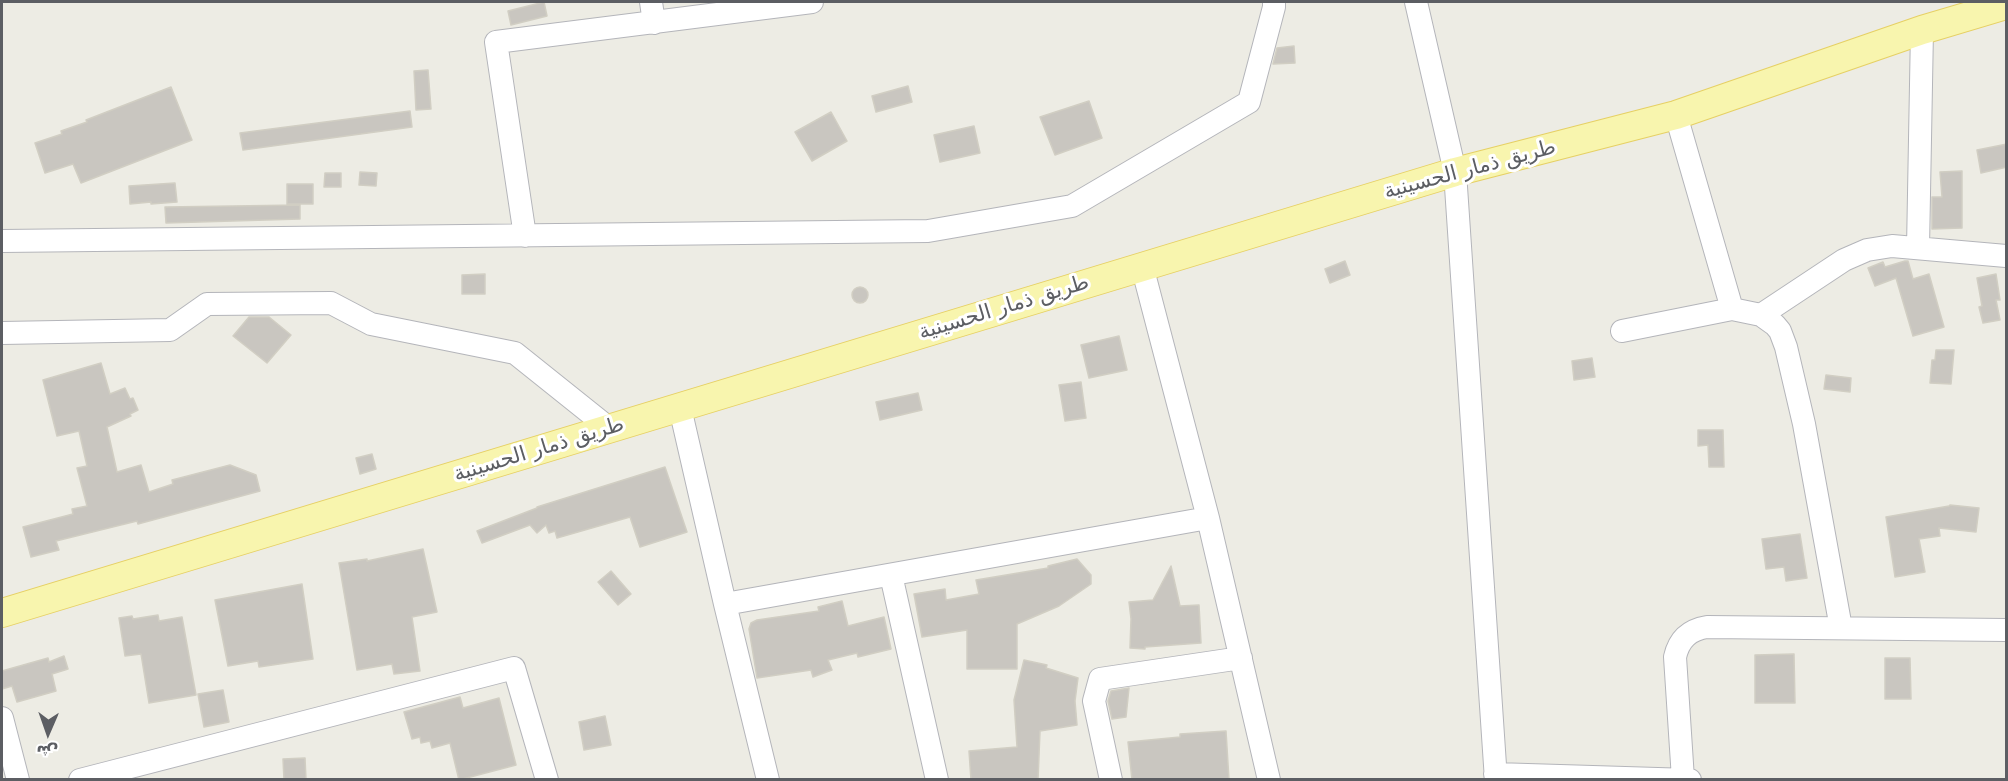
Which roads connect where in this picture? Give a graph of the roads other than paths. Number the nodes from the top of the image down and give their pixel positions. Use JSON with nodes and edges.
{"nodes":[{"id":1,"x":812,"y":2,"type":"edge"},
{"id":2,"x":1274,"y":2,"type":"edge"},
{"id":3,"x":1416,"y":2,"type":"edge"},
{"id":4,"x":2007,"y":5,"type":"edge"},
{"id":5,"x":652,"y":12,"type":"edge"},
{"id":6,"x":1922,"y":30,"type":"junction"},
{"id":7,"x":1676,"y":115,"type":"junction"},
{"id":8,"x":1455,"y":172,"type":"junction"},
{"id":9,"x":525,"y":236,"type":"junction"},
{"id":10,"x":2,"y":241,"type":"edge"},
{"id":11,"x":1918,"y":248,"type":"junction"},
{"id":12,"x":2007,"y":256,"type":"edge"},
{"id":13,"x":1142,"y":266,"type":"junction"},
{"id":14,"x":1732,"y":309,"type":"junction"},
{"id":15,"x":1761,"y":315,"type":"junction"},
{"id":16,"x":1622,"y":331,"type":"dead end"},
{"id":17,"x":2,"y":333,"type":"edge"},
{"id":18,"x":680,"y":408,"type":"junction"},
{"id":19,"x":610,"y":429,"type":"junction"},
{"id":20,"x":1208,"y":518,"type":"junction"},
{"id":21,"x":891,"y":575,"type":"junction"},
{"id":22,"x":725,"y":604,"type":"junction"},
{"id":23,"x":2,"y":613,"type":"edge"},
{"id":24,"x":1841,"y":628,"type":"junction"},
{"id":25,"x":2007,"y":630,"type":"edge"},
{"id":26,"x":1241,"y":658,"type":"junction"},
{"id":27,"x":2,"y":718,"type":"edge"},
{"id":28,"x":1496,"y":777,"type":"edge"},
{"id":29,"x":1683,"y":779,"type":"edge"},
{"id":30,"x":18,"y":780,"type":"edge"},
{"id":31,"x":80,"y":780,"type":"edge"},
{"id":32,"x":547,"y":780,"type":"edge"},
{"id":33,"x":768,"y":780,"type":"edge"},
{"id":34,"x":937,"y":780,"type":"edge"},
{"id":35,"x":1111,"y":780,"type":"edge"},
{"id":36,"x":1269,"y":780,"type":"edge"},
{"id":37,"x":1690,"y":780,"type":"edge"}],
"edges":[{"from":1,"to":5,"type":"street"},
{"from":2,"to":9,"type":"street"},
{"from":3,"to":8,"type":"street"},
{"from":4,"to":6,"type":"main road","name":"طريق ذمار الحسينية"},
{"from":5,"to":9,"type":"street"},
{"from":6,"to":7,"type":"main road","name":"طريق ذمار الحسينية"},
{"from":6,"to":11,"type":"street"},
{"from":7,"to":8,"type":"main road","name":"طريق ذمار الحسينية"},
{"from":7,"to":14,"type":"street"},
{"from":8,"to":13,"type":"main road","name":"طريق ذمار الحسينية"},
{"from":8,"to":28,"type":"street"},
{"from":9,"to":10,"type":"street"},
{"from":11,"to":12,"type":"street"},
{"from":11,"to":15,"type":"street"},
{"from":13,"to":18,"type":"main road","name":"طريق ذمار الحسينية"},
{"from":13,"to":20,"type":"street"},
{"from":14,"to":15,"type":"street"},
{"from":14,"to":16,"type":"street"},
{"from":15,"to":24,"type":"street"},
{"from":17,"to":19,"type":"street"},
{"from":18,"to":19,"type":"main road","name":"طريق ذمار الحسينية"},
{"from":18,"to":22,"type":"street"},
{"from":19,"to":23,"type":"main road","name":"طريق ذمار الحسينية"},
{"from":20,"to":21,"type":"street"},
{"from":20,"to":26,"type":"street"},
{"from":21,"to":22,"type":"street"},
{"from":21,"to":34,"type":"street"},
{"from":22,"to":33,"type":"street"},
{"from":24,"to":25,"type":"street"},
{"from":24,"to":29,"type":"street"},
{"from":26,"to":35,"type":"street"},
{"from":26,"to":36,"type":"street"},
{"from":27,"to":30,"type":"street"},
{"from":28,"to":29,"type":"street"},
{"from":29,"to":37,"type":"street"},
{"from":31,"to":32,"type":"street"}]}
